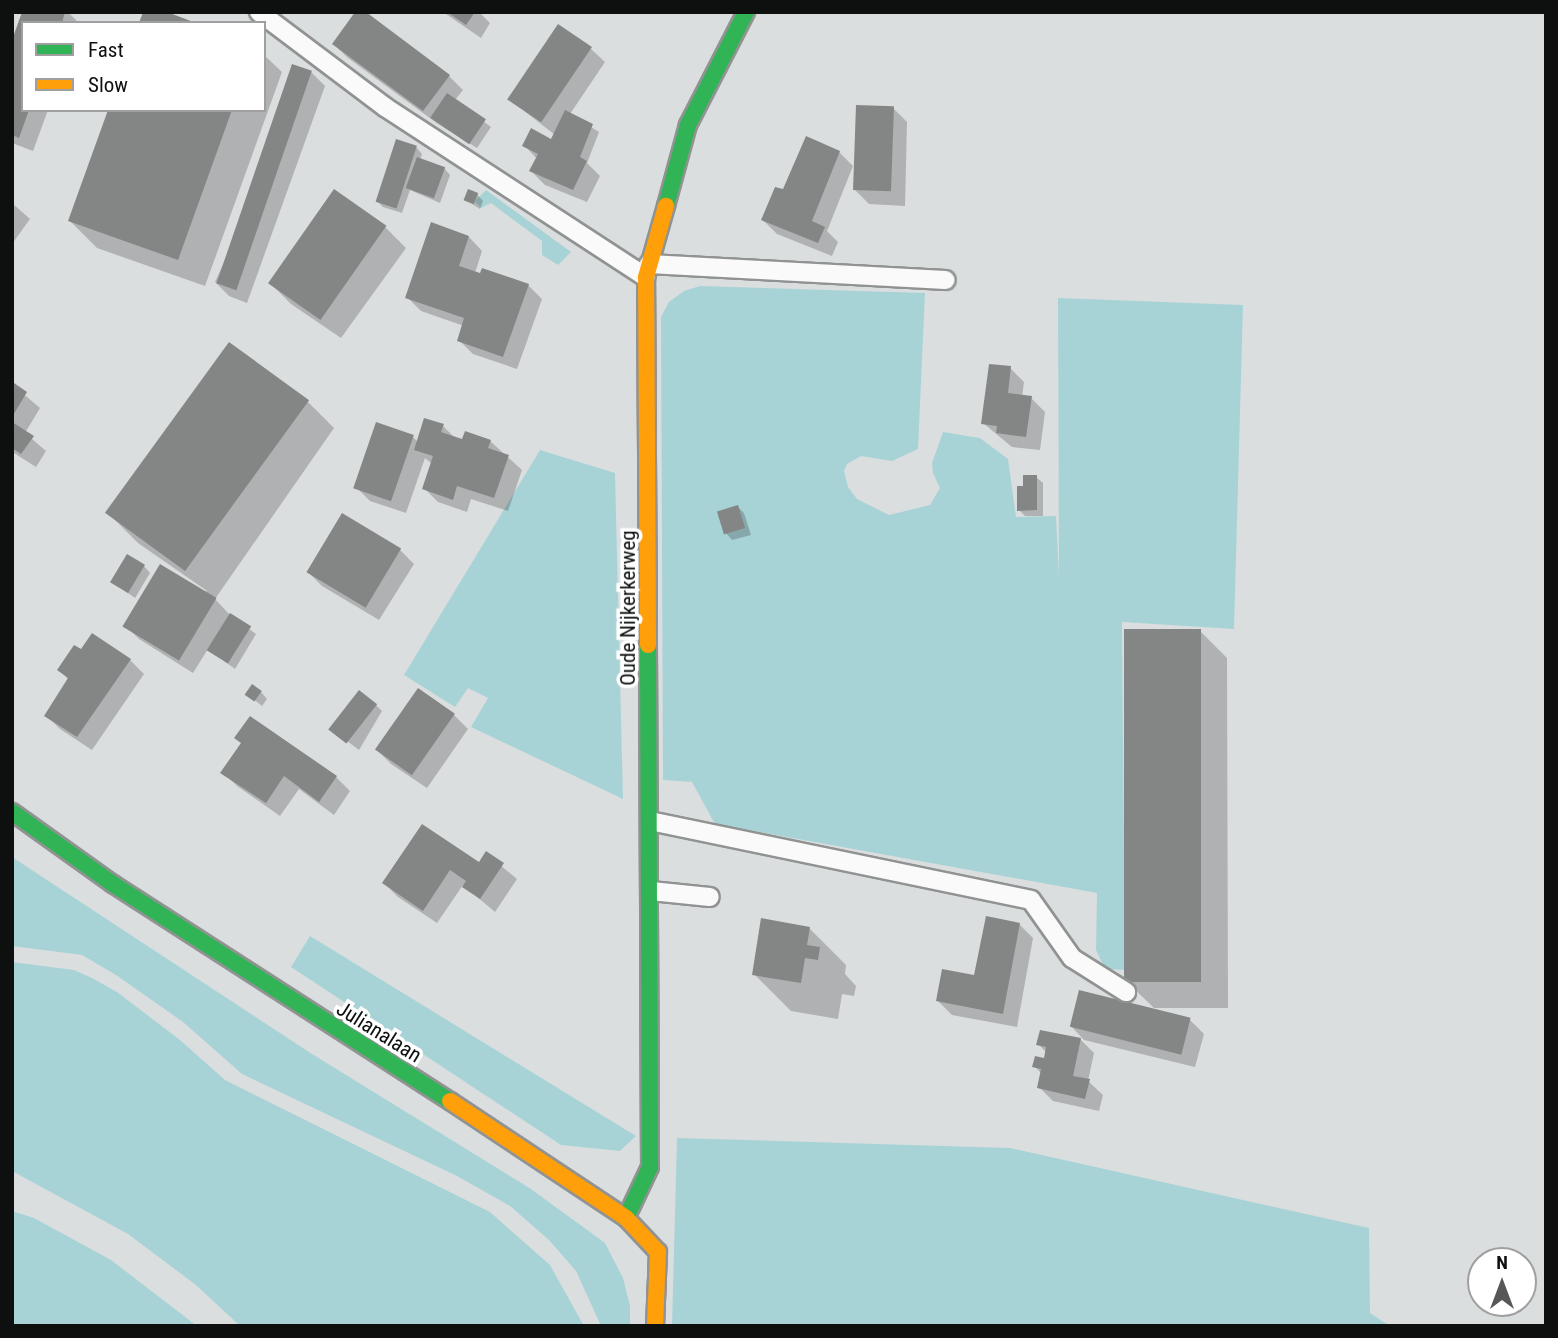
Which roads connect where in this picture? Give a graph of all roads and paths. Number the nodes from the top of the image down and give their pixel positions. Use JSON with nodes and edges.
{"nodes":[{"id":1,"x":259,"y":12,"type":"edge"},
{"id":2,"x":746,"y":12,"type":"edge"},
{"id":3,"x":648,"y":270,"type":"junction"},
{"id":4,"x":946,"y":280,"type":"dead end"},
{"id":5,"x":12,"y":813,"type":"edge"},
{"id":6,"x":650,"y":821,"type":"junction"},
{"id":7,"x":651,"y":891,"type":"junction"},
{"id":8,"x":710,"y":897,"type":"dead end"},
{"id":9,"x":1126,"y":992,"type":"dead end"},
{"id":10,"x":626,"y":1218,"type":"junction"},
{"id":11,"x":655,"y":1326,"type":"edge"}],
"edges":[{"from":1,"to":3,"type":"lane"},
{"from":2,"to":3,"type":"street","name":"Oude Nijkerkerweg"},
{"from":3,"to":4,"type":"lane"},
{"from":3,"to":6,"type":"street","name":"Oude Nijkerkerweg"},
{"from":5,"to":10,"type":"street","name":"Julianalaan"},
{"from":6,"to":7,"type":"street","name":"Oude Nijkerkerweg"},
{"from":6,"to":9,"type":"lane"},
{"from":7,"to":8,"type":"lane"},
{"from":7,"to":10,"type":"street","name":"Oude Nijkerkerweg"},
{"from":10,"to":11,"type":"street","name":"Julianalaan"}]}
